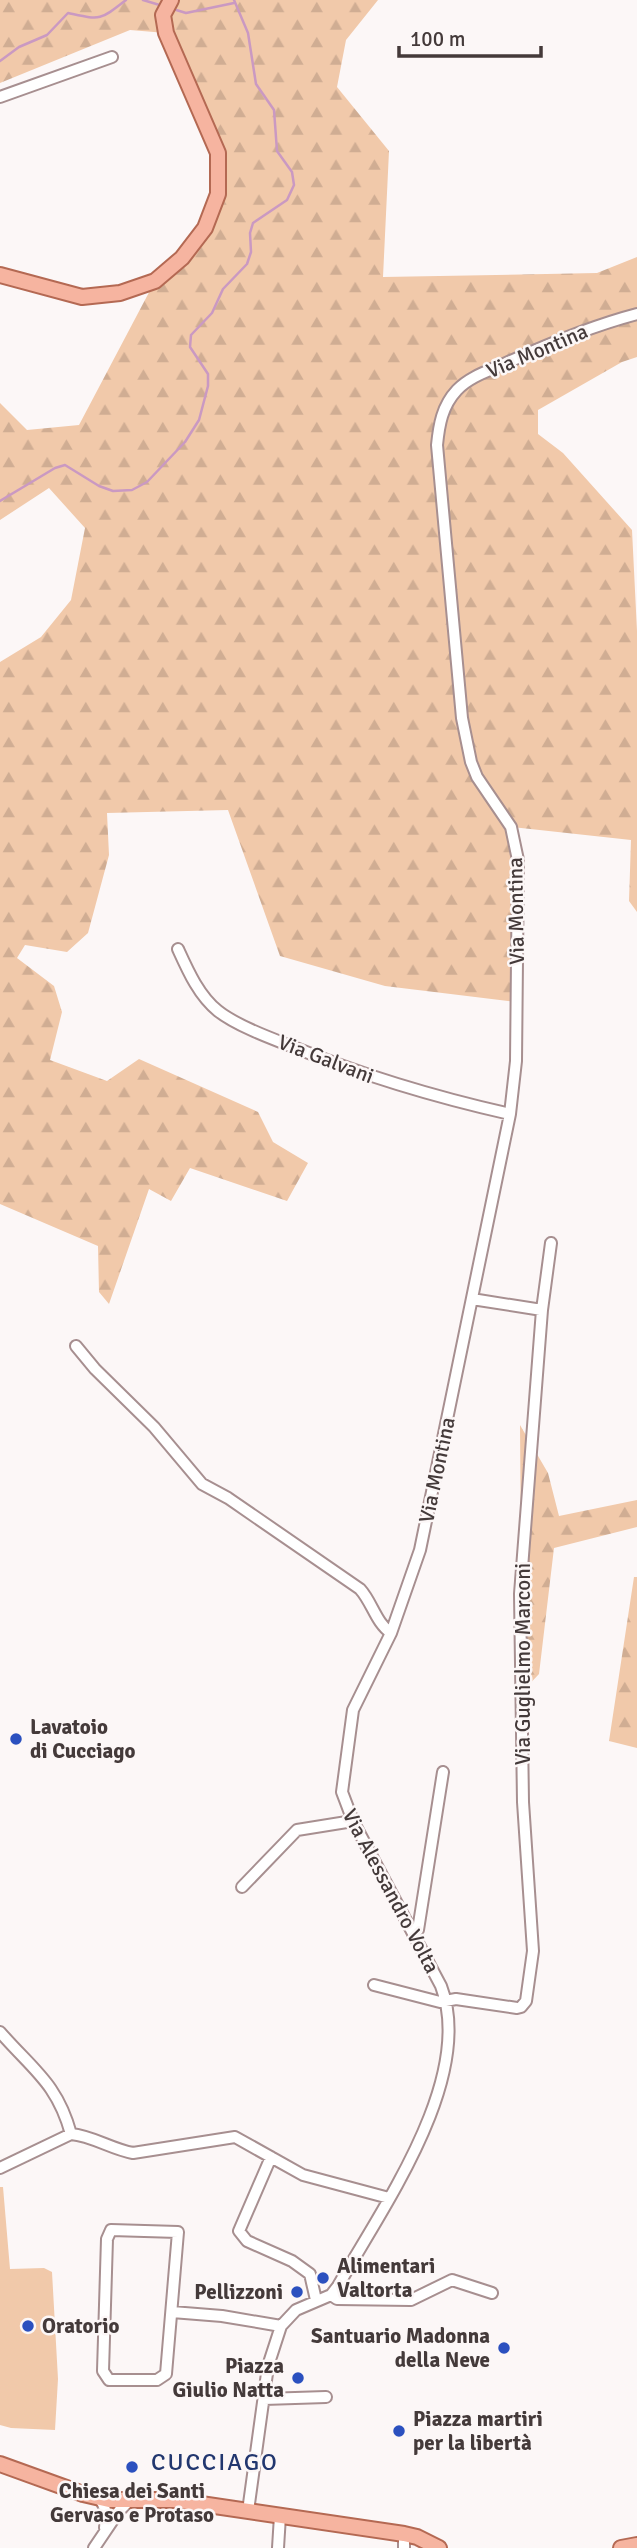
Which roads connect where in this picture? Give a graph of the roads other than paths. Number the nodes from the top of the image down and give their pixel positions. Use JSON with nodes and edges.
{"nodes":[{"id":1,"x":171,"y":0,"type":"edge"},
{"id":2,"x":112,"y":57,"type":"dead end"},
{"id":3,"x":0,"y":97,"type":"edge"},
{"id":4,"x":0,"y":275,"type":"edge"},
{"id":5,"x":637,"y":314,"type":"edge"},
{"id":6,"x":178,"y":949,"type":"dead end"},
{"id":7,"x":510,"y":1114,"type":"junction"},
{"id":8,"x":551,"y":1243,"type":"dead end"},
{"id":9,"x":472,"y":1299,"type":"junction"},
{"id":10,"x":542,"y":1310,"type":"junction"},
{"id":11,"x":76,"y":1346,"type":"dead end"},
{"id":12,"x":391,"y":1633,"type":"junction"},
{"id":13,"x":443,"y":1772,"type":"dead end"},
{"id":14,"x":353,"y":1821,"type":"junction"},
{"id":15,"x":242,"y":1887,"type":"dead end"},
{"id":16,"x":413,"y":1934,"type":"junction"},
{"id":17,"x":374,"y":1985,"type":"dead end"},
{"id":18,"x":447,"y":2000,"type":"junction"},
{"id":19,"x":0,"y":2032,"type":"edge"},
{"id":20,"x":71,"y":2134,"type":"junction"},
{"id":21,"x":271,"y":2157,"type":"junction"},
{"id":22,"x":0,"y":2168,"type":"edge"},
{"id":23,"x":389,"y":2198,"type":"junction"},
{"id":24,"x":492,"y":2293,"type":"dead end"},
{"id":25,"x":331,"y":2295,"type":"junction"},
{"id":26,"x":316,"y":2300,"type":"junction"},
{"id":27,"x":172,"y":2312,"type":"junction"},
{"id":28,"x":281,"y":2326,"type":"junction"},
{"id":29,"x":326,"y":2397,"type":"dead end"},
{"id":30,"x":264,"y":2399,"type":"junction"},
{"id":31,"x":0,"y":2464,"type":"edge"},
{"id":32,"x":97,"y":2497,"type":"junction"},
{"id":33,"x":129,"y":2501,"type":"junction"},
{"id":34,"x":248,"y":2511,"type":"junction"},
{"id":35,"x":280,"y":2516,"type":"junction"},
{"id":36,"x":105,"y":2531,"type":"junction"},
{"id":37,"x":404,"y":2541,"type":"edge"},
{"id":38,"x":637,"y":2545,"type":"edge"},
{"id":39,"x":94,"y":2548,"type":"edge"},
{"id":40,"x":278,"y":2548,"type":"edge"},
{"id":41,"x":439,"y":2548,"type":"edge"},
{"id":42,"x":621,"y":2548,"type":"edge"}],
"edges":[{"from":1,"to":4,"type":"main road"},
{"from":2,"to":3,"type":"street"},
{"from":5,"to":7,"type":"street","name":"Via Montina"},
{"from":6,"to":7,"type":"street","name":"Via Galvani"},
{"from":7,"to":9,"type":"street","name":"Via Montina"},
{"from":8,"to":10,"type":"street","name":"Via Guglielmo Marconi"},
{"from":9,"to":10,"type":"street"},
{"from":9,"to":12,"type":"street","name":"Via Montina"},
{"from":10,"to":18,"type":"street","name":"Via Guglielmo Marconi"},
{"from":11,"to":12,"type":"street"},
{"from":12,"to":14,"type":"street","name":"Via Alessandro Volta"},
{"from":13,"to":16,"type":"street"},
{"from":14,"to":15,"type":"street"},
{"from":14,"to":16,"type":"street","name":"Via Alessandro Volta"},
{"from":16,"to":18,"type":"street","name":"Via Alessandro Volta"},
{"from":17,"to":18,"type":"street"},
{"from":18,"to":23,"type":"street","name":"Via Alessandro Volta"},
{"from":19,"to":20,"type":"street"},
{"from":20,"to":21,"type":"street"},
{"from":20,"to":22,"type":"street"},
{"from":21,"to":23,"type":"street"},
{"from":21,"to":26,"type":"street"},
{"from":23,"to":25,"type":"street","name":"Via Alessandro Volta"},
{"from":24,"to":25,"type":"street"},
{"from":25,"to":26,"type":"street"},
{"from":26,"to":28,"type":"street"},
{"from":27,"to":27,"type":"street"},
{"from":27,"to":28,"type":"street"},
{"from":28,"to":30,"type":"street"},
{"from":29,"to":30,"type":"street"},
{"from":30,"to":34,"type":"street"},
{"from":31,"to":32,"type":"main road"},
{"from":32,"to":33,"type":"main road"},
{"from":32,"to":36,"type":"street"},
{"from":33,"to":34,"type":"main road"},
{"from":33,"to":36,"type":"street"},
{"from":34,"to":35,"type":"main road"},
{"from":35,"to":37,"type":"main road"},
{"from":35,"to":40,"type":"street"},
{"from":36,"to":39,"type":"street"},
{"from":37,"to":41,"type":"main road"},
{"from":38,"to":42,"type":"main road"}]}
